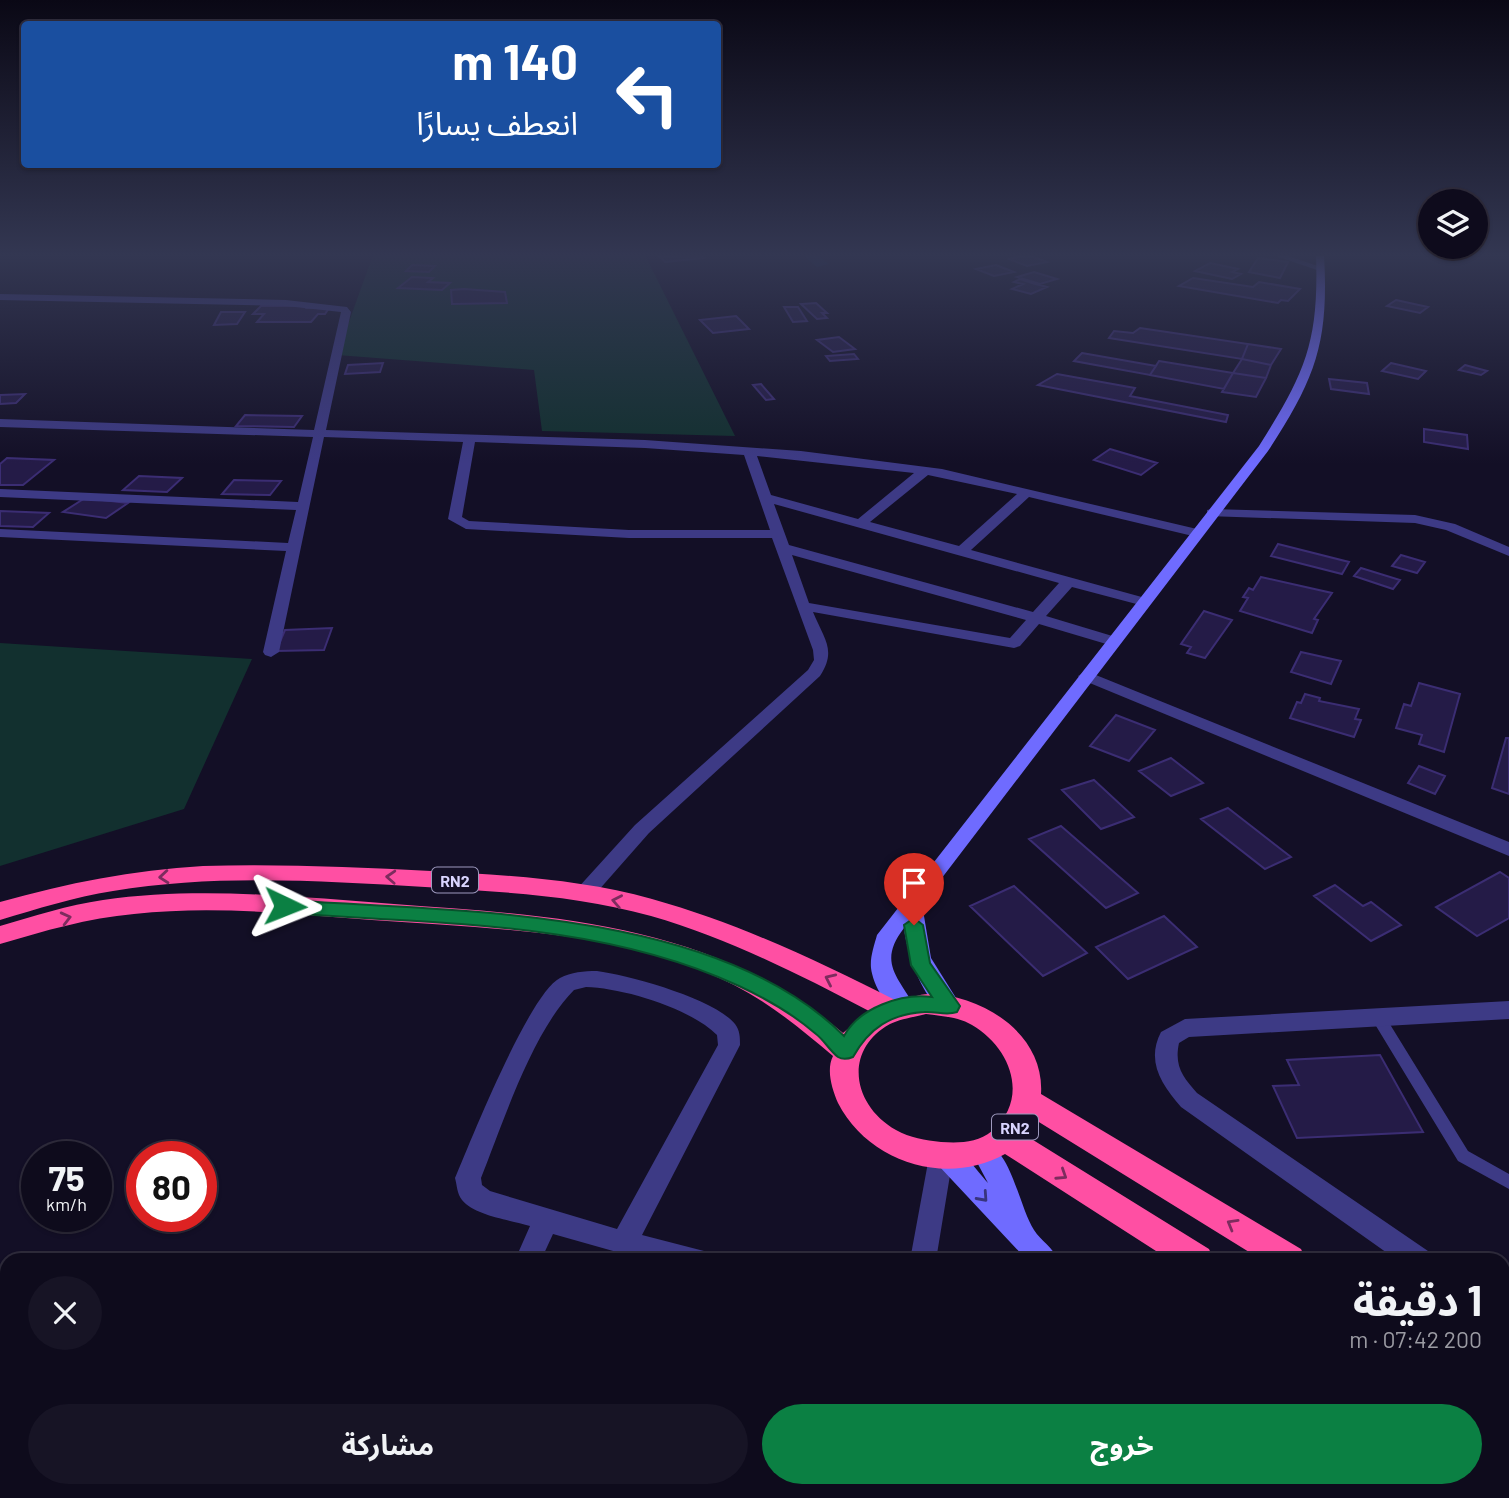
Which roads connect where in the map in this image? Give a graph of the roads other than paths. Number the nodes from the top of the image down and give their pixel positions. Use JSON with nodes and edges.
{"nodes":[{"id":1,"x":343,"y":325,"type":"edge"},
{"id":2,"x":1317,"y":325,"type":"edge"},
{"id":3,"x":0,"y":423,"type":"edge"},
{"id":4,"x":319,"y":435,"type":"junction"},
{"id":5,"x":470,"y":439,"type":"junction"},
{"id":6,"x":749,"y":450,"type":"junction"},
{"id":7,"x":926,"y":470,"type":"junction"},
{"id":8,"x":1027,"y":492,"type":"junction"},
{"id":9,"x":0,"y":493,"type":"edge"},
{"id":10,"x":765,"y":497,"type":"junction"},
{"id":11,"x":303,"y":506,"type":"junction"},
{"id":12,"x":1212,"y":513,"type":"junction"},
{"id":13,"x":861,"y":523,"type":"junction"},
{"id":14,"x":0,"y":533,"type":"edge"},
{"id":15,"x":1197,"y":533,"type":"junction"},
{"id":16,"x":781,"y":541,"type":"junction"},
{"id":17,"x":295,"y":547,"type":"junction"},
{"id":18,"x":962,"y":551,"type":"junction"},
{"id":19,"x":1509,"y":552,"type":"edge"},
{"id":20,"x":1070,"y":580,"type":"junction"},
{"id":21,"x":1144,"y":602,"type":"junction"},
{"id":22,"x":803,"y":606,"type":"junction"},
{"id":23,"x":1037,"y":617,"type":"junction"},
{"id":24,"x":1114,"y":641,"type":"junction"},
{"id":25,"x":271,"y":652,"type":"dead end"},
{"id":26,"x":1086,"y":676,"type":"junction"},
{"id":27,"x":1509,"y":849,"type":"edge"},
{"id":28,"x":583,"y":895,"type":"junction"},
{"id":29,"x":912,"y":901,"type":"junction"},
{"id":30,"x":0,"y":911,"type":"edge"},
{"id":31,"x":0,"y":935,"type":"edge"},
{"id":32,"x":950,"y":1006,"type":"junction"},
{"id":33,"x":897,"y":1008,"type":"junction"},
{"id":34,"x":1509,"y":1010,"type":"edge"},
{"id":35,"x":1378,"y":1017,"type":"junction"},
{"id":36,"x":846,"y":1051,"type":"junction"},
{"id":37,"x":1028,"y":1101,"type":"junction"},
{"id":38,"x":994,"y":1145,"type":"junction"},
{"id":39,"x":944,"y":1157,"type":"junction"},
{"id":40,"x":1509,"y":1182,"type":"edge"},
{"id":41,"x":545,"y":1219,"type":"junction"},
{"id":42,"x":1022,"y":1234,"type":"junction"},
{"id":43,"x":624,"y":1242,"type":"junction"},
{"id":44,"x":531,"y":1253,"type":"edge"},
{"id":45,"x":667,"y":1253,"type":"edge"},
{"id":46,"x":924,"y":1253,"type":"edge"},
{"id":47,"x":1039,"y":1253,"type":"edge"},
{"id":48,"x":1181,"y":1253,"type":"edge"},
{"id":49,"x":1278,"y":1253,"type":"edge"},
{"id":50,"x":1409,"y":1253,"type":"edge"}],
"edges":[{"from":1,"to":4,"type":"street"},
{"from":2,"to":12,"type":"main road"},
{"from":3,"to":4,"type":"street"},
{"from":4,"to":5,"type":"street"},
{"from":4,"to":11,"type":"street"},
{"from":5,"to":6,"type":"street"},
{"from":5,"to":16,"type":"street"},
{"from":6,"to":7,"type":"street"},
{"from":6,"to":10,"type":"street"},
{"from":7,"to":8,"type":"street"},
{"from":7,"to":13,"type":"street"},
{"from":8,"to":15,"type":"street"},
{"from":8,"to":18,"type":"street"},
{"from":9,"to":11,"type":"street"},
{"from":10,"to":13,"type":"street"},
{"from":10,"to":16,"type":"street"},
{"from":11,"to":17,"type":"street"},
{"from":12,"to":15,"type":"main road"},
{"from":12,"to":19,"type":"street"},
{"from":13,"to":18,"type":"street"},
{"from":14,"to":17,"type":"street"},
{"from":15,"to":21,"type":"main road"},
{"from":16,"to":22,"type":"street"},
{"from":16,"to":23,"type":"street"},
{"from":17,"to":25,"type":"street"},
{"from":18,"to":20,"type":"street"},
{"from":20,"to":21,"type":"street"},
{"from":20,"to":23,"type":"street"},
{"from":21,"to":24,"type":"main road"},
{"from":22,"to":23,"type":"street"},
{"from":22,"to":28,"type":"street"},
{"from":23,"to":24,"type":"street"},
{"from":24,"to":26,"type":"main road"},
{"from":26,"to":27,"type":"street"},
{"from":26,"to":29,"type":"main road"},
{"from":28,"to":30,"type":"highway","number":"RN2","one_way":true},
{"from":33,"to":28,"type":"highway","number":"RN2","one_way":true},
{"from":29,"to":32,"type":"main road"},
{"from":29,"to":33,"type":"main road"},
{"from":31,"to":36,"type":"highway","number":"RN2","one_way":true},
{"from":32,"to":33,"type":"highway","number":"RN2"},
{"from":32,"to":37,"type":"highway","number":"RN2"},
{"from":33,"to":36,"type":"highway"},
{"from":34,"to":35,"type":"street"},
{"from":35,"to":40,"type":"lane"},
{"from":35,"to":50,"type":"street"},
{"from":36,"to":39,"type":"highway","number":"RN2"},
{"from":37,"to":38,"type":"highway","number":"RN2"},
{"from":49,"to":37,"type":"highway","number":"RN2","one_way":true},
{"from":38,"to":39,"type":"highway","number":"RN2"},
{"from":38,"to":42,"type":"main road"},
{"from":38,"to":48,"type":"highway","number":"RN2","one_way":true},
{"from":39,"to":42,"type":"main road","one_way":true},
{"from":39,"to":46,"type":"street"},
{"from":41,"to":43,"type":"street"},
{"from":41,"to":43,"type":"street"},
{"from":41,"to":44,"type":"street"},
{"from":42,"to":47,"type":"main road"},
{"from":43,"to":45,"type":"street"}]}
